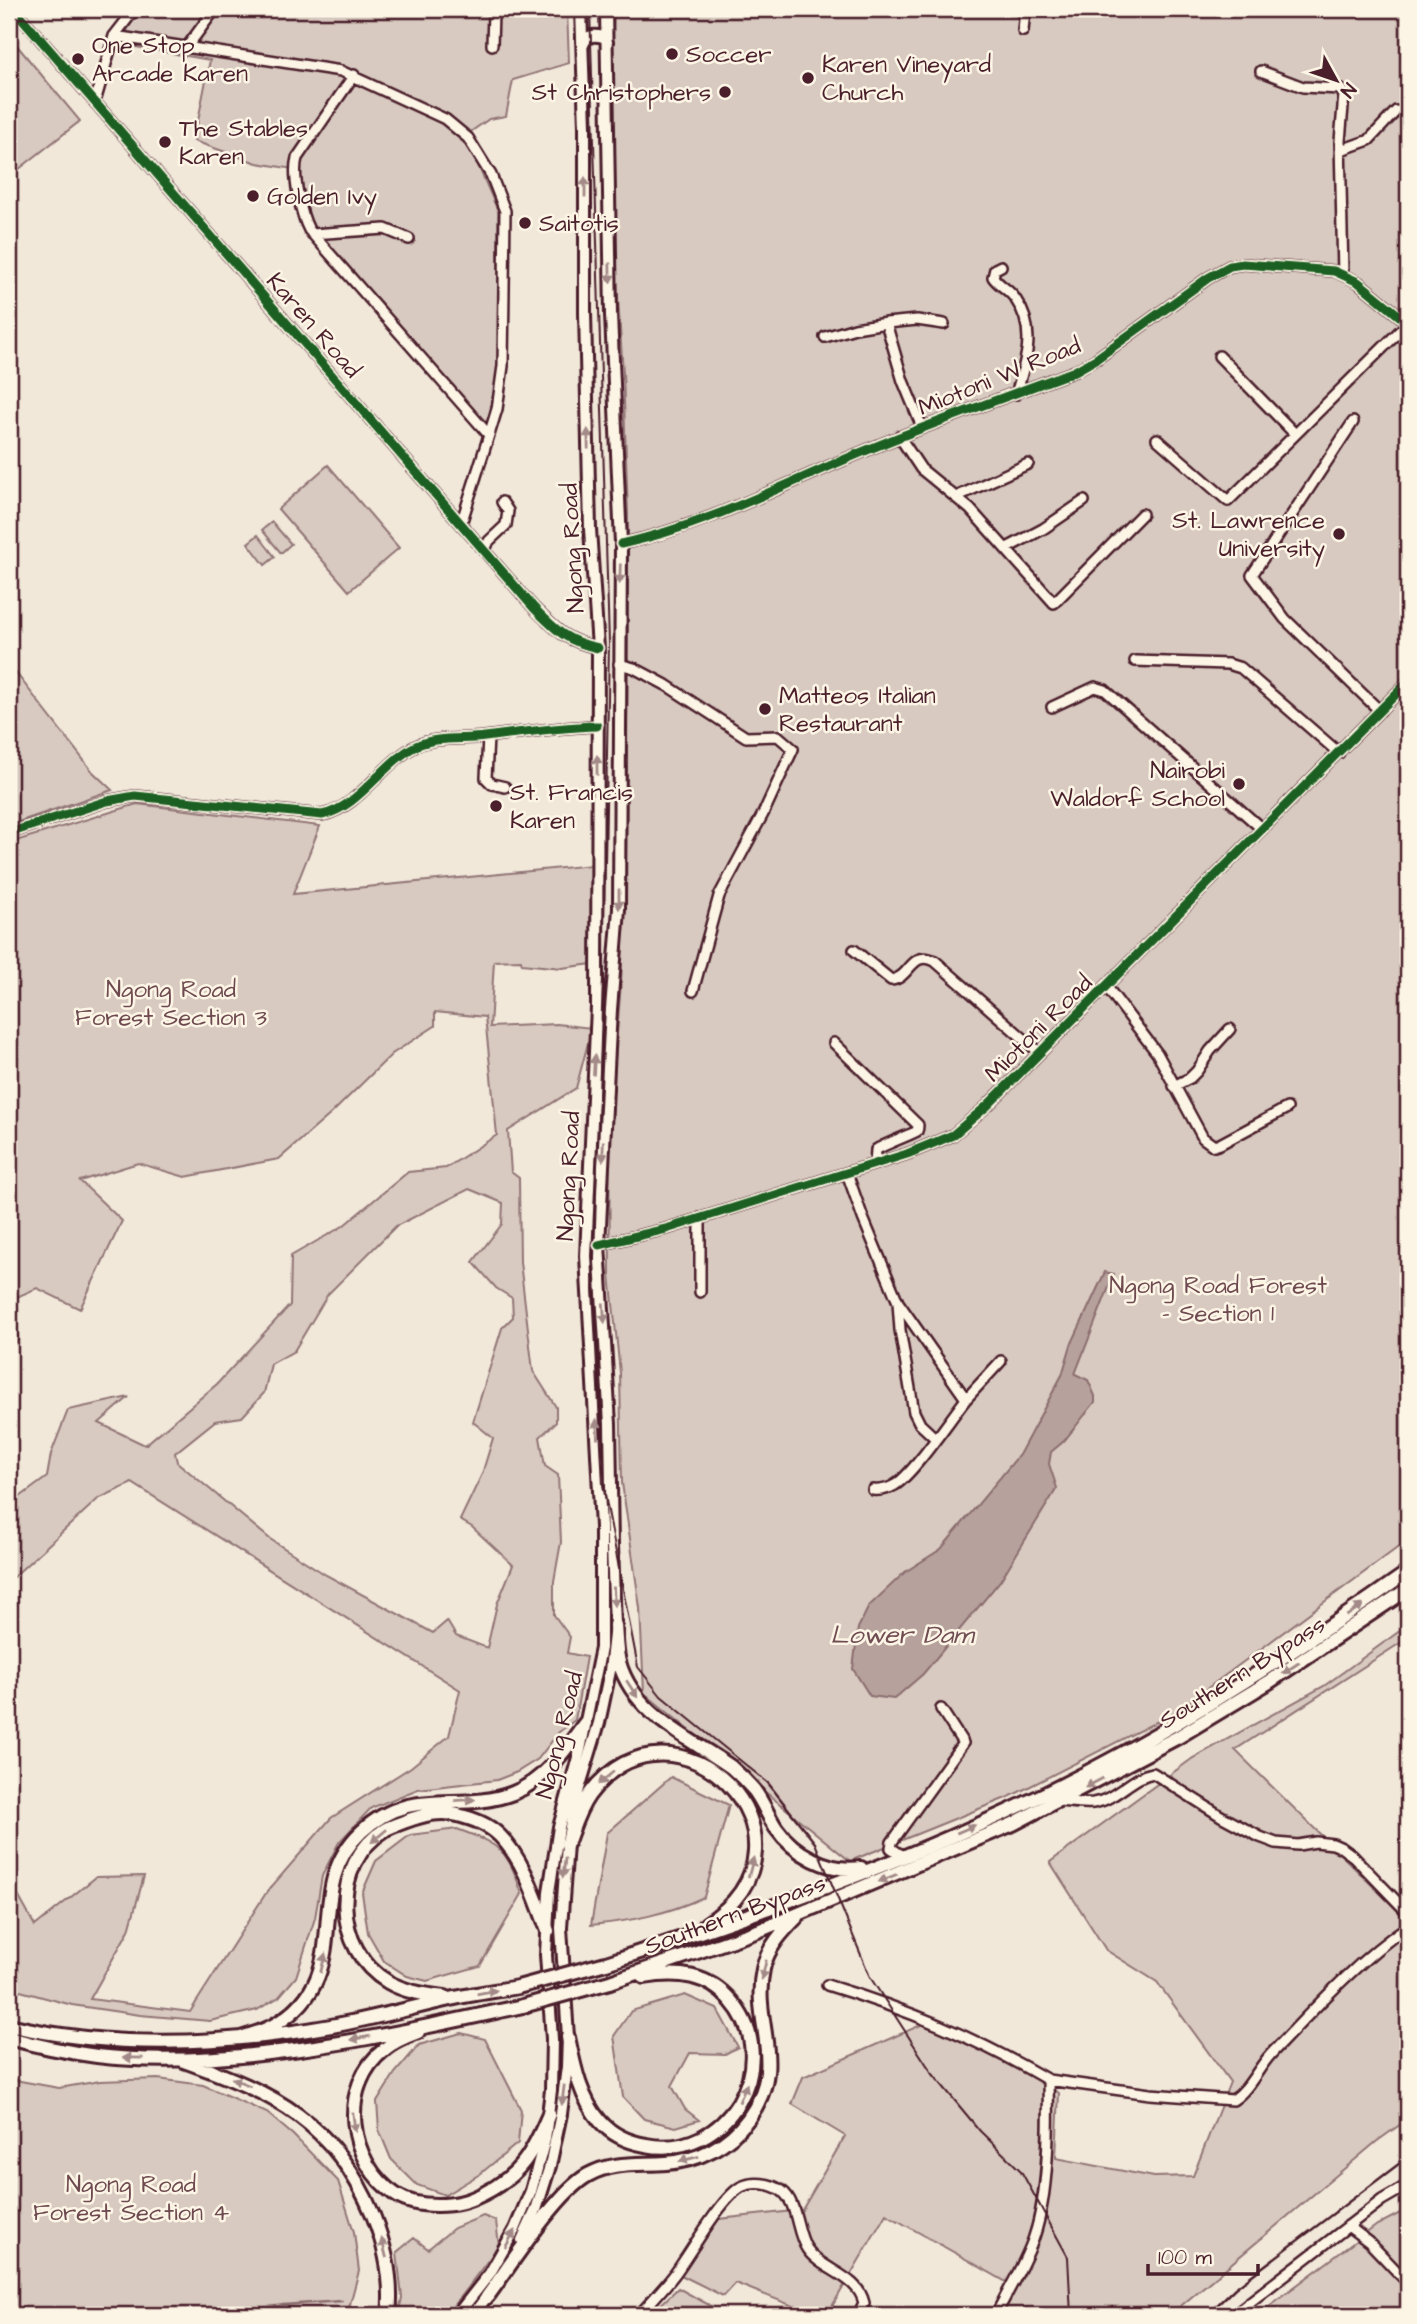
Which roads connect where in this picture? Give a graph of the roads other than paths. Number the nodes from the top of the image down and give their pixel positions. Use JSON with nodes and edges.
{"nodes":[{"id":1,"x":14,"y":9,"type":"edge"},
{"id":2,"x":135,"y":9,"type":"edge"},
{"id":3,"x":215,"y":9,"type":"edge"},
{"id":4,"x":471,"y":9,"type":"edge"},
{"id":5,"x":581,"y":9,"type":"edge"},
{"id":6,"x":606,"y":9,"type":"edge"},
{"id":7,"x":1024,"y":9,"type":"edge"},
{"id":8,"x":1023,"y":31,"type":"dead end"},
{"id":9,"x":114,"y":36,"type":"junction"},
{"id":10,"x":607,"y":42,"type":"junction"},
{"id":11,"x":492,"y":45,"type":"dead end"},
{"id":12,"x":187,"y":47,"type":"junction"},
{"id":13,"x":582,"y":48,"type":"junction"},
{"id":14,"x":1261,"y":71,"type":"dead end"},
{"id":15,"x":354,"y":75,"type":"junction"},
{"id":16,"x":95,"y":102,"type":"junction"},
{"id":17,"x":1396,"y":111,"type":"dead end"},
{"id":18,"x":1341,"y":150,"type":"junction"},
{"id":19,"x":312,"y":234,"type":"junction"},
{"id":20,"x":409,"y":239,"type":"dead end"},
{"id":21,"x":1001,"y":266,"type":"dead end"},
{"id":22,"x":1343,"y":274,"type":"junction"},
{"id":23,"x":886,"y":323,"type":"junction"},
{"id":24,"x":1408,"y":323,"type":"edge"},
{"id":25,"x":944,"y":324,"type":"dead end"},
{"id":26,"x":825,"y":337,"type":"dead end"},
{"id":27,"x":1219,"y":356,"type":"dead end"},
{"id":28,"x":1016,"y":394,"type":"junction"},
{"id":29,"x":1353,"y":422,"type":"dead end"},
{"id":30,"x":922,"y":427,"type":"junction"},
{"id":31,"x":1294,"y":434,"type":"junction"},
{"id":32,"x":489,"y":435,"type":"junction"},
{"id":33,"x":899,"y":436,"type":"junction"},
{"id":34,"x":1157,"y":439,"type":"dead end"},
{"id":35,"x":1028,"y":464,"type":"dead end"},
{"id":36,"x":956,"y":496,"type":"junction"},
{"id":37,"x":1084,"y":501,"type":"dead end"},
{"id":38,"x":502,"y":502,"type":"dead end"},
{"id":39,"x":1142,"y":514,"type":"dead end"},
{"id":40,"x":461,"y":524,"type":"junction"},
{"id":41,"x":621,"y":544,"type":"junction"},
{"id":42,"x":1007,"y":548,"type":"junction"},
{"id":43,"x":485,"y":550,"type":"junction"},
{"id":44,"x":598,"y":648,"type":"junction"},
{"id":45,"x":1135,"y":661,"type":"dead end"},
{"id":46,"x":619,"y":664,"type":"junction"},
{"id":47,"x":1408,"y":682,"type":"edge"},
{"id":48,"x":1052,"y":707,"type":"dead end"},
{"id":49,"x":1380,"y":711,"type":"junction"},
{"id":50,"x":597,"y":726,"type":"junction"},
{"id":51,"x":488,"y":737,"type":"junction"},
{"id":52,"x":1339,"y":753,"type":"junction"},
{"id":53,"x":505,"y":787,"type":"dead end"},
{"id":54,"x":1262,"y":829,"type":"junction"},
{"id":55,"x":9,"y":832,"type":"edge"},
{"id":56,"x":619,"y":851,"type":"junction"},
{"id":57,"x":598,"y":855,"type":"junction"},
{"id":58,"x":854,"y":950,"type":"dead end"},
{"id":59,"x":1107,"y":986,"type":"junction"},
{"id":60,"x":693,"y":991,"type":"dead end"},
{"id":61,"x":1230,"y":1029,"type":"dead end"},
{"id":62,"x":834,"y":1042,"type":"dead end"},
{"id":63,"x":1040,"y":1053,"type":"junction"},
{"id":64,"x":1174,"y":1086,"type":"junction"},
{"id":65,"x":1287,"y":1108,"type":"dead end"},
{"id":66,"x":875,"y":1164,"type":"junction"},
{"id":67,"x":847,"y":1173,"type":"junction"},
{"id":68,"x":701,"y":1217,"type":"junction"},
{"id":69,"x":599,"y":1245,"type":"junction"},
{"id":70,"x":700,"y":1292,"type":"dead end"},
{"id":71,"x":898,"y":1302,"type":"junction"},
{"id":72,"x":1001,"y":1361,"type":"dead end"},
{"id":73,"x":966,"y":1399,"type":"junction"},
{"id":74,"x":935,"y":1438,"type":"junction"},
{"id":75,"x":873,"y":1490,"type":"dead end"},
{"id":76,"x":1408,"y":1572,"type":"edge"},
{"id":77,"x":1408,"y":1589,"type":"edge"},
{"id":78,"x":615,"y":1625,"type":"junction"},
{"id":79,"x":941,"y":1709,"type":"dead end"},
{"id":80,"x":585,"y":1723,"type":"junction"},
{"id":81,"x":1059,"y":1801,"type":"junction"},
{"id":82,"x":567,"y":1844,"type":"junction"},
{"id":83,"x":903,"y":1856,"type":"junction"},
{"id":84,"x":878,"y":1865,"type":"junction"},
{"id":85,"x":1408,"y":1913,"type":"edge"},
{"id":86,"x":801,"y":1914,"type":"junction"},
{"id":87,"x":1408,"y":1926,"type":"edge"},
{"id":88,"x":548,"y":1931,"type":"junction"},
{"id":89,"x":691,"y":1934,"type":"junction"},
{"id":90,"x":610,"y":1982,"type":"junction"},
{"id":91,"x":827,"y":1985,"type":"dead end"},
{"id":92,"x":451,"y":1998,"type":"junction"},
{"id":93,"x":438,"y":2024,"type":"junction"},
{"id":94,"x":9,"y":2025,"type":"edge"},
{"id":95,"x":568,"y":2037,"type":"junction"},
{"id":96,"x":9,"y":2038,"type":"edge"},
{"id":97,"x":241,"y":2038,"type":"junction"},
{"id":98,"x":176,"y":2058,"type":"junction"},
{"id":99,"x":1048,"y":2080,"type":"junction"},
{"id":100,"x":549,"y":2115,"type":"junction"},
{"id":101,"x":1408,"y":2185,"type":"edge"},
{"id":102,"x":1348,"y":2226,"type":"junction"},
{"id":103,"x":1408,"y":2283,"type":"edge"},
{"id":104,"x":487,"y":2297,"type":"junction"},
{"id":105,"x":641,"y":2313,"type":"edge"},
{"id":106,"x":389,"y":2315,"type":"edge"},
{"id":107,"x":457,"y":2315,"type":"edge"},
{"id":108,"x":473,"y":2315,"type":"edge"},
{"id":109,"x":654,"y":2315,"type":"edge"},
{"id":110,"x":858,"y":2315,"type":"edge"},
{"id":111,"x":996,"y":2315,"type":"edge"},
{"id":112,"x":1233,"y":2315,"type":"edge"}],
"edges":[{"from":1,"to":16,"type":"street","name":"Karen Road"},
{"from":2,"to":9,"type":"street"},
{"from":3,"to":12,"type":"street"},
{"from":4,"to":11,"type":"street"},
{"from":5,"to":13,"type":"main road","name":"Ngong Road"},
{"from":6,"to":10,"type":"main road","name":"Ngong Road"},
{"from":7,"to":8,"type":"street"},
{"from":9,"to":12,"type":"street"},
{"from":9,"to":16,"type":"street"},
{"from":10,"to":13,"type":"main road"},
{"from":10,"to":41,"type":"main road","name":"Ngong Road","one_way":true},
{"from":12,"to":15,"type":"street"},
{"from":44,"to":13,"type":"main road","name":"Ngong Road","one_way":true},
{"from":14,"to":18,"type":"street"},
{"from":15,"to":19,"type":"street"},
{"from":15,"to":32,"type":"street"},
{"from":16,"to":40,"type":"street","name":"Karen Road"},
{"from":17,"to":18,"type":"street"},
{"from":18,"to":22,"type":"street"},
{"from":19,"to":20,"type":"street"},
{"from":19,"to":32,"type":"street"},
{"from":21,"to":28,"type":"street"},
{"from":22,"to":24,"type":"street","name":"Miotoni W Road"},
{"from":22,"to":28,"type":"street","name":"Miotoni W Road"},
{"from":23,"to":25,"type":"street"},
{"from":23,"to":26,"type":"street"},
{"from":23,"to":30,"type":"street"},
{"from":24,"to":31,"type":"street"},
{"from":27,"to":31,"type":"street"},
{"from":28,"to":30,"type":"street","name":"Miotoni W Road"},
{"from":29,"to":49,"type":"street"},
{"from":30,"to":33,"type":"street","name":"Miotoni W Road"},
{"from":31,"to":34,"type":"street"},
{"from":32,"to":40,"type":"street"},
{"from":33,"to":36,"type":"street"},
{"from":33,"to":41,"type":"street","name":"Miotoni W Road"},
{"from":35,"to":36,"type":"street"},
{"from":36,"to":42,"type":"street"},
{"from":37,"to":42,"type":"street"},
{"from":38,"to":43,"type":"street"},
{"from":39,"to":42,"type":"street"},
{"from":40,"to":43,"type":"street","name":"Karen Road"},
{"from":41,"to":46,"type":"main road","name":"Ngong Road","one_way":true},
{"from":43,"to":44,"type":"street","name":"Karen Road"},
{"from":44,"to":50,"type":"main road","name":"Ngong Road"},
{"from":45,"to":52,"type":"street"},
{"from":46,"to":56,"type":"main road","name":"Ngong Road"},
{"from":46,"to":60,"type":"street"},
{"from":47,"to":49,"type":"street","name":"Miotoni Road"},
{"from":48,"to":54,"type":"street"},
{"from":49,"to":52,"type":"street","name":"Miotoni Road"},
{"from":50,"to":51,"type":"street"},
{"from":57,"to":50,"type":"main road","name":"Ngong Road","one_way":true},
{"from":51,"to":53,"type":"street"},
{"from":51,"to":55,"type":"street"},
{"from":52,"to":54,"type":"street","name":"Miotoni Road"},
{"from":54,"to":59,"type":"street","name":"Miotoni Road"},
{"from":56,"to":57,"type":"main road"},
{"from":56,"to":69,"type":"main road","name":"Ngong Road","one_way":true},
{"from":80,"to":57,"type":"main road","name":"Ngong Road","one_way":true},
{"from":58,"to":63,"type":"street"},
{"from":59,"to":63,"type":"street","name":"Miotoni Road"},
{"from":59,"to":64,"type":"street"},
{"from":61,"to":64,"type":"street"},
{"from":62,"to":66,"type":"street"},
{"from":63,"to":66,"type":"street","name":"Miotoni Road"},
{"from":64,"to":65,"type":"street"},
{"from":66,"to":67,"type":"street","name":"Miotoni Road"},
{"from":67,"to":68,"type":"street","name":"Miotoni Road"},
{"from":67,"to":71,"type":"street"},
{"from":68,"to":69,"type":"street","name":"Miotoni Road"},
{"from":68,"to":70,"type":"street"},
{"from":69,"to":78,"type":"main road","name":"Ngong Road","one_way":true},
{"from":71,"to":73,"type":"street"},
{"from":71,"to":74,"type":"street"},
{"from":72,"to":73,"type":"street"},
{"from":73,"to":74,"type":"street"},
{"from":74,"to":75,"type":"street"},
{"from":83,"to":76,"type":"highway","name":"Southern Bypass","one_way":true},
{"from":77,"to":81,"type":"highway","name":"Southern Bypass","one_way":true},
{"from":78,"to":82,"type":"main road","name":"Ngong Road"},
{"from":78,"to":84,"type":"highway","one_way":true},
{"from":79,"to":83,"type":"street"},
{"from":80,"to":88,"type":"main road","name":"Ngong Road"},
{"from":97,"to":80,"type":"highway","one_way":true},
{"from":81,"to":85,"type":"street"},
{"from":81,"to":86,"type":"highway","name":"Southern Bypass","one_way":true},
{"from":89,"to":82,"type":"highway","one_way":true},
{"from":82,"to":95,"type":"main road","name":"Ngong Road","one_way":true},
{"from":83,"to":84,"type":"highway","name":"Southern Bypass"},
{"from":84,"to":89,"type":"highway","name":"Southern Bypass"},
{"from":86,"to":90,"type":"highway","name":"Southern Bypass"},
{"from":86,"to":104,"type":"highway","one_way":true},
{"from":87,"to":99,"type":"street"},
{"from":88,"to":92,"type":"highway","one_way":true},
{"from":88,"to":100,"type":"main road","name":"Ngong Road"},
{"from":92,"to":89,"type":"highway","name":"Southern Bypass","one_way":true,"bridge":true},
{"from":90,"to":93,"type":"highway","name":"Southern Bypass","bridge":true},
{"from":95,"to":90,"type":"highway","one_way":true},
{"from":91,"to":99,"type":"street"},
{"from":92,"to":97,"type":"highway","name":"Southern Bypass"},
{"from":93,"to":98,"type":"highway","name":"Southern Bypass","one_way":true},
{"from":93,"to":100,"type":"highway","one_way":true},
{"from":94,"to":97,"type":"highway","name":"Southern Bypass"},
{"from":95,"to":104,"type":"main road","name":"Ngong Road","one_way":true},
{"from":98,"to":96,"type":"highway","name":"Southern Bypass","one_way":true},
{"from":106,"to":98,"type":"highway","one_way":true},
{"from":99,"to":111,"type":"street"},
{"from":107,"to":100,"type":"main road","name":"Ngong Road","one_way":true},
{"from":101,"to":102,"type":"street"},
{"from":102,"to":103,"type":"street"},
{"from":102,"to":112,"type":"street"},
{"from":104,"to":108,"type":"main road","name":"Ngong Road"},
{"from":105,"to":109,"type":"street"},
{"from":105,"to":110,"type":"street"}]}
